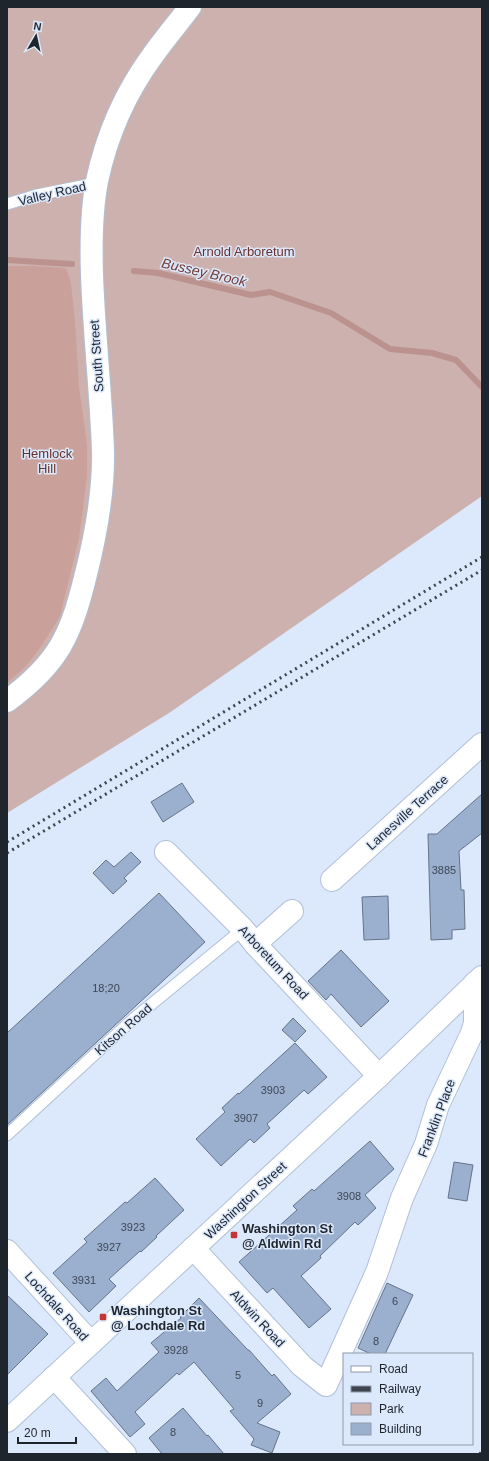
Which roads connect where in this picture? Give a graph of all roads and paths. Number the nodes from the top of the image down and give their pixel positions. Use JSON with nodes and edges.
{"nodes":[{"id":1,"x":190,"y":7,"type":"edge"},
{"id":2,"x":97,"y":183,"type":"junction"},
{"id":3,"x":7,"y":204,"type":"edge"},
{"id":4,"x":7,"y":701,"type":"edge"},
{"id":5,"x":482,"y":744,"type":"edge"},
{"id":6,"x":166,"y":852,"type":"dead end"},
{"id":7,"x":332,"y":880,"type":"dead end"},
{"id":8,"x":292,"y":911,"type":"dead end"},
{"id":9,"x":249,"y":936,"type":"junction"},
{"id":10,"x":479,"y":980,"type":"edge"},
{"id":11,"x":379,"y":1076,"type":"junction"},
{"id":12,"x":7,"y":1135,"type":"edge"},
{"id":13,"x":193,"y":1248,"type":"junction"},
{"id":14,"x":7,"y":1251,"type":"edge"},
{"id":15,"x":91,"y":1343,"type":"junction"},
{"id":16,"x":54,"y":1377,"type":"junction"},
{"id":17,"x":326,"y":1385,"type":"joint"},
{"id":18,"x":7,"y":1421,"type":"edge"},
{"id":19,"x":125,"y":1454,"type":"edge"}],
"edges":[{"from":1,"to":2,"type":"street","name":"South Street"},
{"from":2,"to":3,"type":"lane","name":"Valley Road"},
{"from":2,"to":4,"type":"street","name":"South Street"},
{"from":5,"to":7,"type":"street","name":"Lanesville Terrace"},
{"from":6,"to":9,"type":"street","name":"Arboretum Road"},
{"from":8,"to":9,"type":"street"},
{"from":9,"to":11,"type":"street","name":"Arboretum Road"},
{"from":9,"to":12,"type":"lane","name":"Kitson Road"},
{"from":10,"to":11,"type":"street","name":"Washington Street"},
{"from":10,"to":17,"type":"street","name":"Franklin Place"},
{"from":11,"to":13,"type":"street","name":"Washington Street"},
{"from":13,"to":15,"type":"street","name":"Washington Street"},
{"from":13,"to":17,"type":"street","name":"Aldwin Road"},
{"from":14,"to":15,"type":"street","name":"Lochdale Road"},
{"from":15,"to":16,"type":"street","name":"Washington Street"},
{"from":16,"to":18,"type":"street","name":"Washington Street"},
{"from":16,"to":19,"type":"street"}]}
